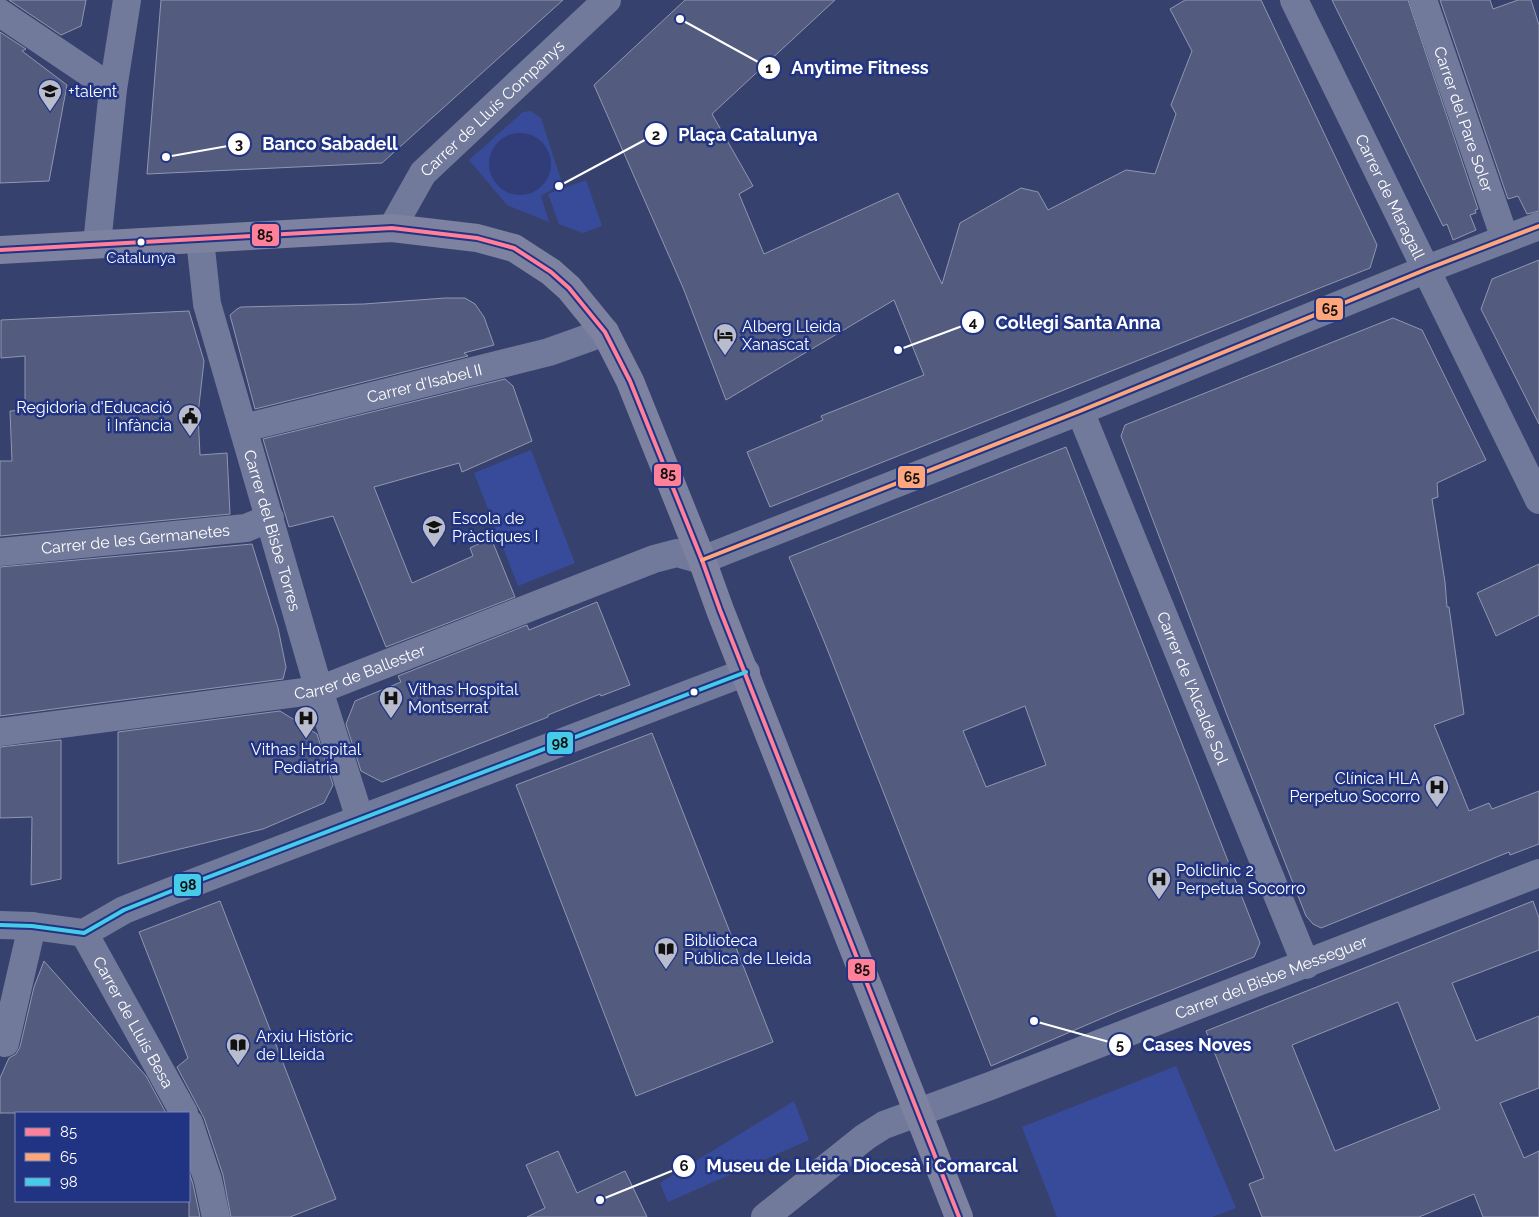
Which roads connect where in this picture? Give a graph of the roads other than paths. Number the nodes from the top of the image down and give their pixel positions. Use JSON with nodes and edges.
{"nodes":[{"id":1,"x":127,"y":0,"type":"edge"},
{"id":2,"x":607,"y":0,"type":"edge"},
{"id":3,"x":1294,"y":0,"type":"edge"},
{"id":4,"x":1423,"y":0,"type":"edge"},
{"id":5,"x":0,"y":13,"type":"edge"},
{"id":6,"x":113,"y":89,"type":"junction"},
{"id":7,"x":1539,"y":226,"type":"edge"},
{"id":8,"x":392,"y":228,"type":"junction"},
{"id":9,"x":200,"y":239,"type":"junction"},
{"id":10,"x":1505,"y":239,"type":"junction"},
{"id":11,"x":97,"y":244,"type":"junction"},
{"id":12,"x":0,"y":250,"type":"edge"},
{"id":13,"x":1427,"y":269,"type":"junction"},
{"id":14,"x":605,"y":332,"type":"junction"},
{"id":15,"x":1080,"y":411,"type":"junction"},
{"id":16,"x":244,"y":428,"type":"junction"},
{"id":17,"x":1539,"y":500,"type":"edge"},
{"id":18,"x":270,"y":518,"type":"junction"},
{"id":19,"x":0,"y":552,"type":"edge"},
{"id":20,"x":702,"y":560,"type":"junction"},
{"id":21,"x":746,"y":672,"type":"junction"},
{"id":22,"x":319,"y":690,"type":"junction"},
{"id":23,"x":0,"y":732,"type":"edge"},
{"id":24,"x":360,"y":819,"type":"junction"},
{"id":25,"x":1539,"y":873,"type":"edge"},
{"id":26,"x":0,"y":925,"type":"edge"},
{"id":27,"x":32,"y":926,"type":"junction"},
{"id":28,"x":84,"y":933,"type":"junction"},
{"id":29,"x":1306,"y":964,"type":"junction"},
{"id":30,"x":5,"y":1043,"type":"dead end"},
{"id":31,"x":183,"y":1112,"type":"edge"},
{"id":32,"x":918,"y":1112,"type":"junction"},
{"id":33,"x":190,"y":1126,"type":"edge"},
{"id":34,"x":216,"y":1217,"type":"edge"},
{"id":35,"x":765,"y":1217,"type":"edge"},
{"id":36,"x":959,"y":1217,"type":"edge"}],
"edges":[{"from":1,"to":6,"type":"street"},
{"from":2,"to":8,"type":"street","name":"Carrer de Lluís Companys"},
{"from":3,"to":13,"type":"street","name":"Carrer de Maragall"},
{"from":4,"to":10,"type":"street","name":"Carrer del Pare Soler"},
{"from":5,"to":6,"type":"street"},
{"from":6,"to":11,"type":"street"},
{"from":7,"to":10,"type":"street"},
{"from":8,"to":9,"type":"main road"},
{"from":8,"to":14,"type":"main road"},
{"from":9,"to":11,"type":"main road"},
{"from":9,"to":16,"type":"street","name":"Carrer del Bisbe Torres"},
{"from":10,"to":13,"type":"street"},
{"from":11,"to":12,"type":"main road"},
{"from":13,"to":15,"type":"street"},
{"from":13,"to":17,"type":"street","name":"Carrer de Maragall"},
{"from":14,"to":16,"type":"street","name":"Carrer d'Isabel II"},
{"from":14,"to":20,"type":"main road"},
{"from":15,"to":20,"type":"street"},
{"from":15,"to":29,"type":"street","name":"Carrer de l'Alcalde Sol"},
{"from":16,"to":18,"type":"street","name":"Carrer del Bisbe Torres"},
{"from":18,"to":19,"type":"street","name":"Carrer de les Germanetes"},
{"from":18,"to":22,"type":"street","name":"Carrer del Bisbe Torres"},
{"from":20,"to":21,"type":"main road"},
{"from":20,"to":22,"type":"street","name":"Carrer de Ballester"},
{"from":21,"to":24,"type":"street"},
{"from":21,"to":32,"type":"main road"},
{"from":22,"to":23,"type":"street","name":"Carrer de Ballester"},
{"from":22,"to":24,"type":"street","name":"Carrer del Bisbe Torres"},
{"from":24,"to":28,"type":"street"},
{"from":25,"to":29,"type":"street","name":"Carrer del Bisbe Messeguer"},
{"from":26,"to":27,"type":"street"},
{"from":27,"to":28,"type":"street"},
{"from":27,"to":30,"type":"street"},
{"from":28,"to":31,"type":"street","name":"Carrer de Lluís Besa"},
{"from":29,"to":32,"type":"street","name":"Carrer del Bisbe Messeguer"},
{"from":32,"to":35,"type":"street","name":"Carrer del Bisbe Messeguer"},
{"from":32,"to":36,"type":"main road"},
{"from":33,"to":34,"type":"street"}]}
